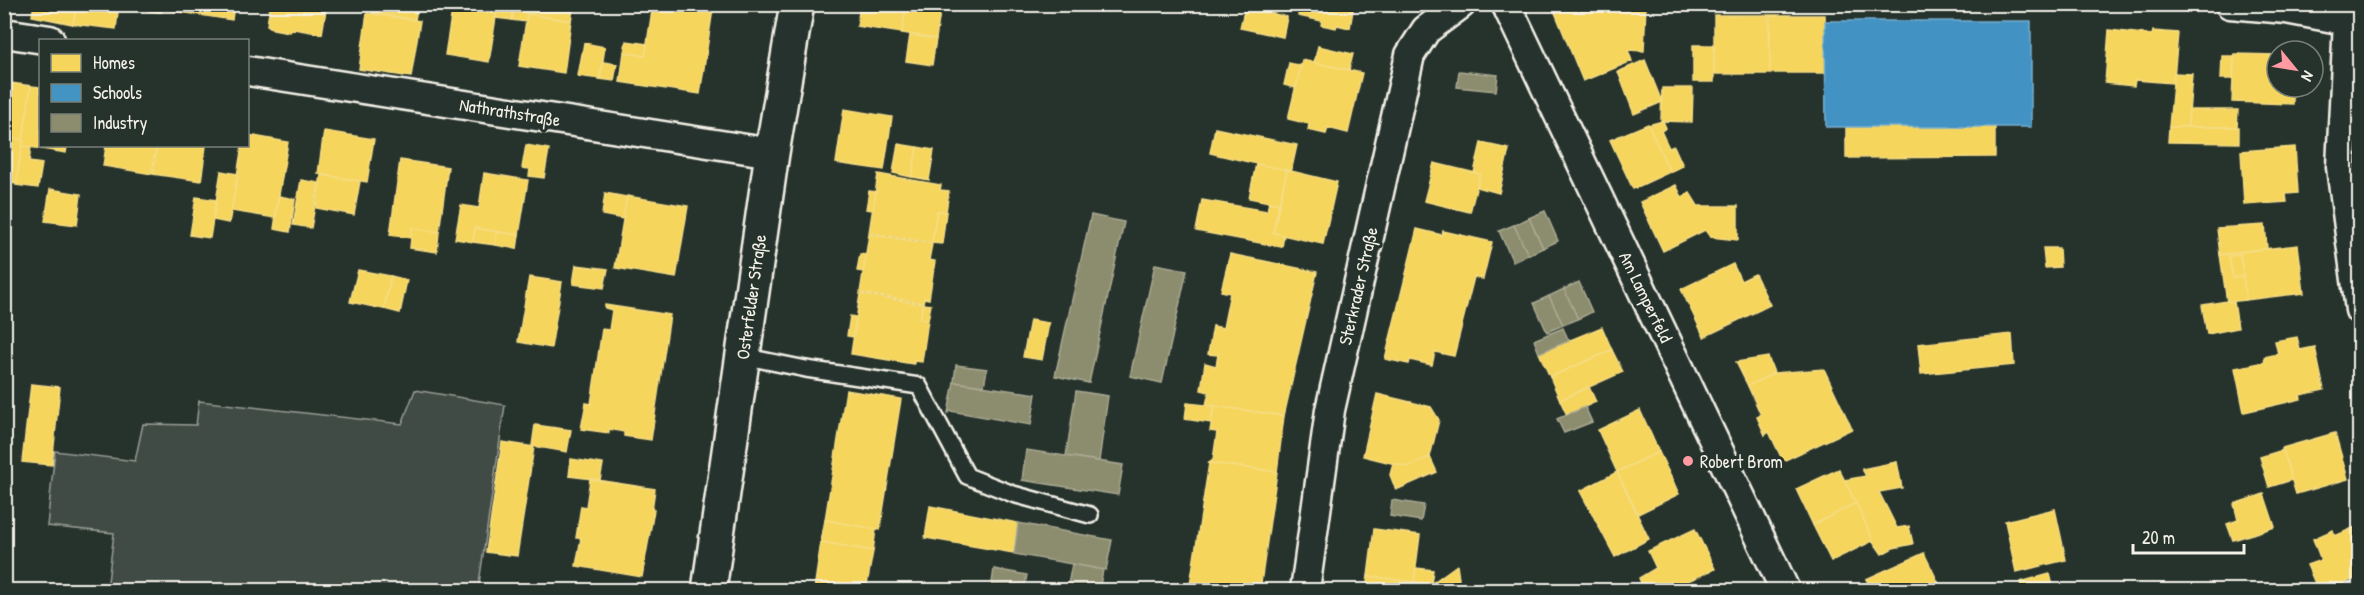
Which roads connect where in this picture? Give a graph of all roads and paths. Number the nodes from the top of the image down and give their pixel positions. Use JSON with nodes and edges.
{"nodes":[{"id":1,"x":797,"y":4,"type":"edge"},
{"id":2,"x":1461,"y":4,"type":"edge"},
{"id":3,"x":1506,"y":4,"type":"edge"},
{"id":4,"x":2230,"y":4,"type":"edge"},
{"id":5,"x":2354,"y":21,"type":"edge"},
{"id":6,"x":4,"y":33,"type":"edge"},
{"id":7,"x":43,"y":39,"type":"edge"},
{"id":8,"x":249,"y":71,"type":"edge"},
{"id":9,"x":772,"y":153,"type":"junction"},
{"id":10,"x":2360,"y":310,"type":"edge"},
{"id":11,"x":742,"y":356,"type":"junction"},
{"id":12,"x":1090,"y":515,"type":"dead end"},
{"id":13,"x":709,"y":591,"type":"edge"},
{"id":14,"x":1305,"y":591,"type":"edge"},
{"id":15,"x":1785,"y":591,"type":"edge"}],
"edges":[{"from":1,"to":9,"type":"main road","name":"Osterfelder Straße"},
{"from":2,"to":14,"type":"street","name":"Sterkrader Straße"},
{"from":3,"to":15,"type":"street","name":"Am Lamperfeld"},
{"from":4,"to":5,"type":"street"},
{"from":5,"to":10,"type":"street"},
{"from":6,"to":7,"type":"street"},
{"from":8,"to":9,"type":"street","name":"Nathrathstraße"},
{"from":9,"to":11,"type":"main road","name":"Osterfelder Straße"},
{"from":11,"to":12,"type":"lane"},
{"from":11,"to":13,"type":"main road","name":"Osterfelder Straße"}]}
